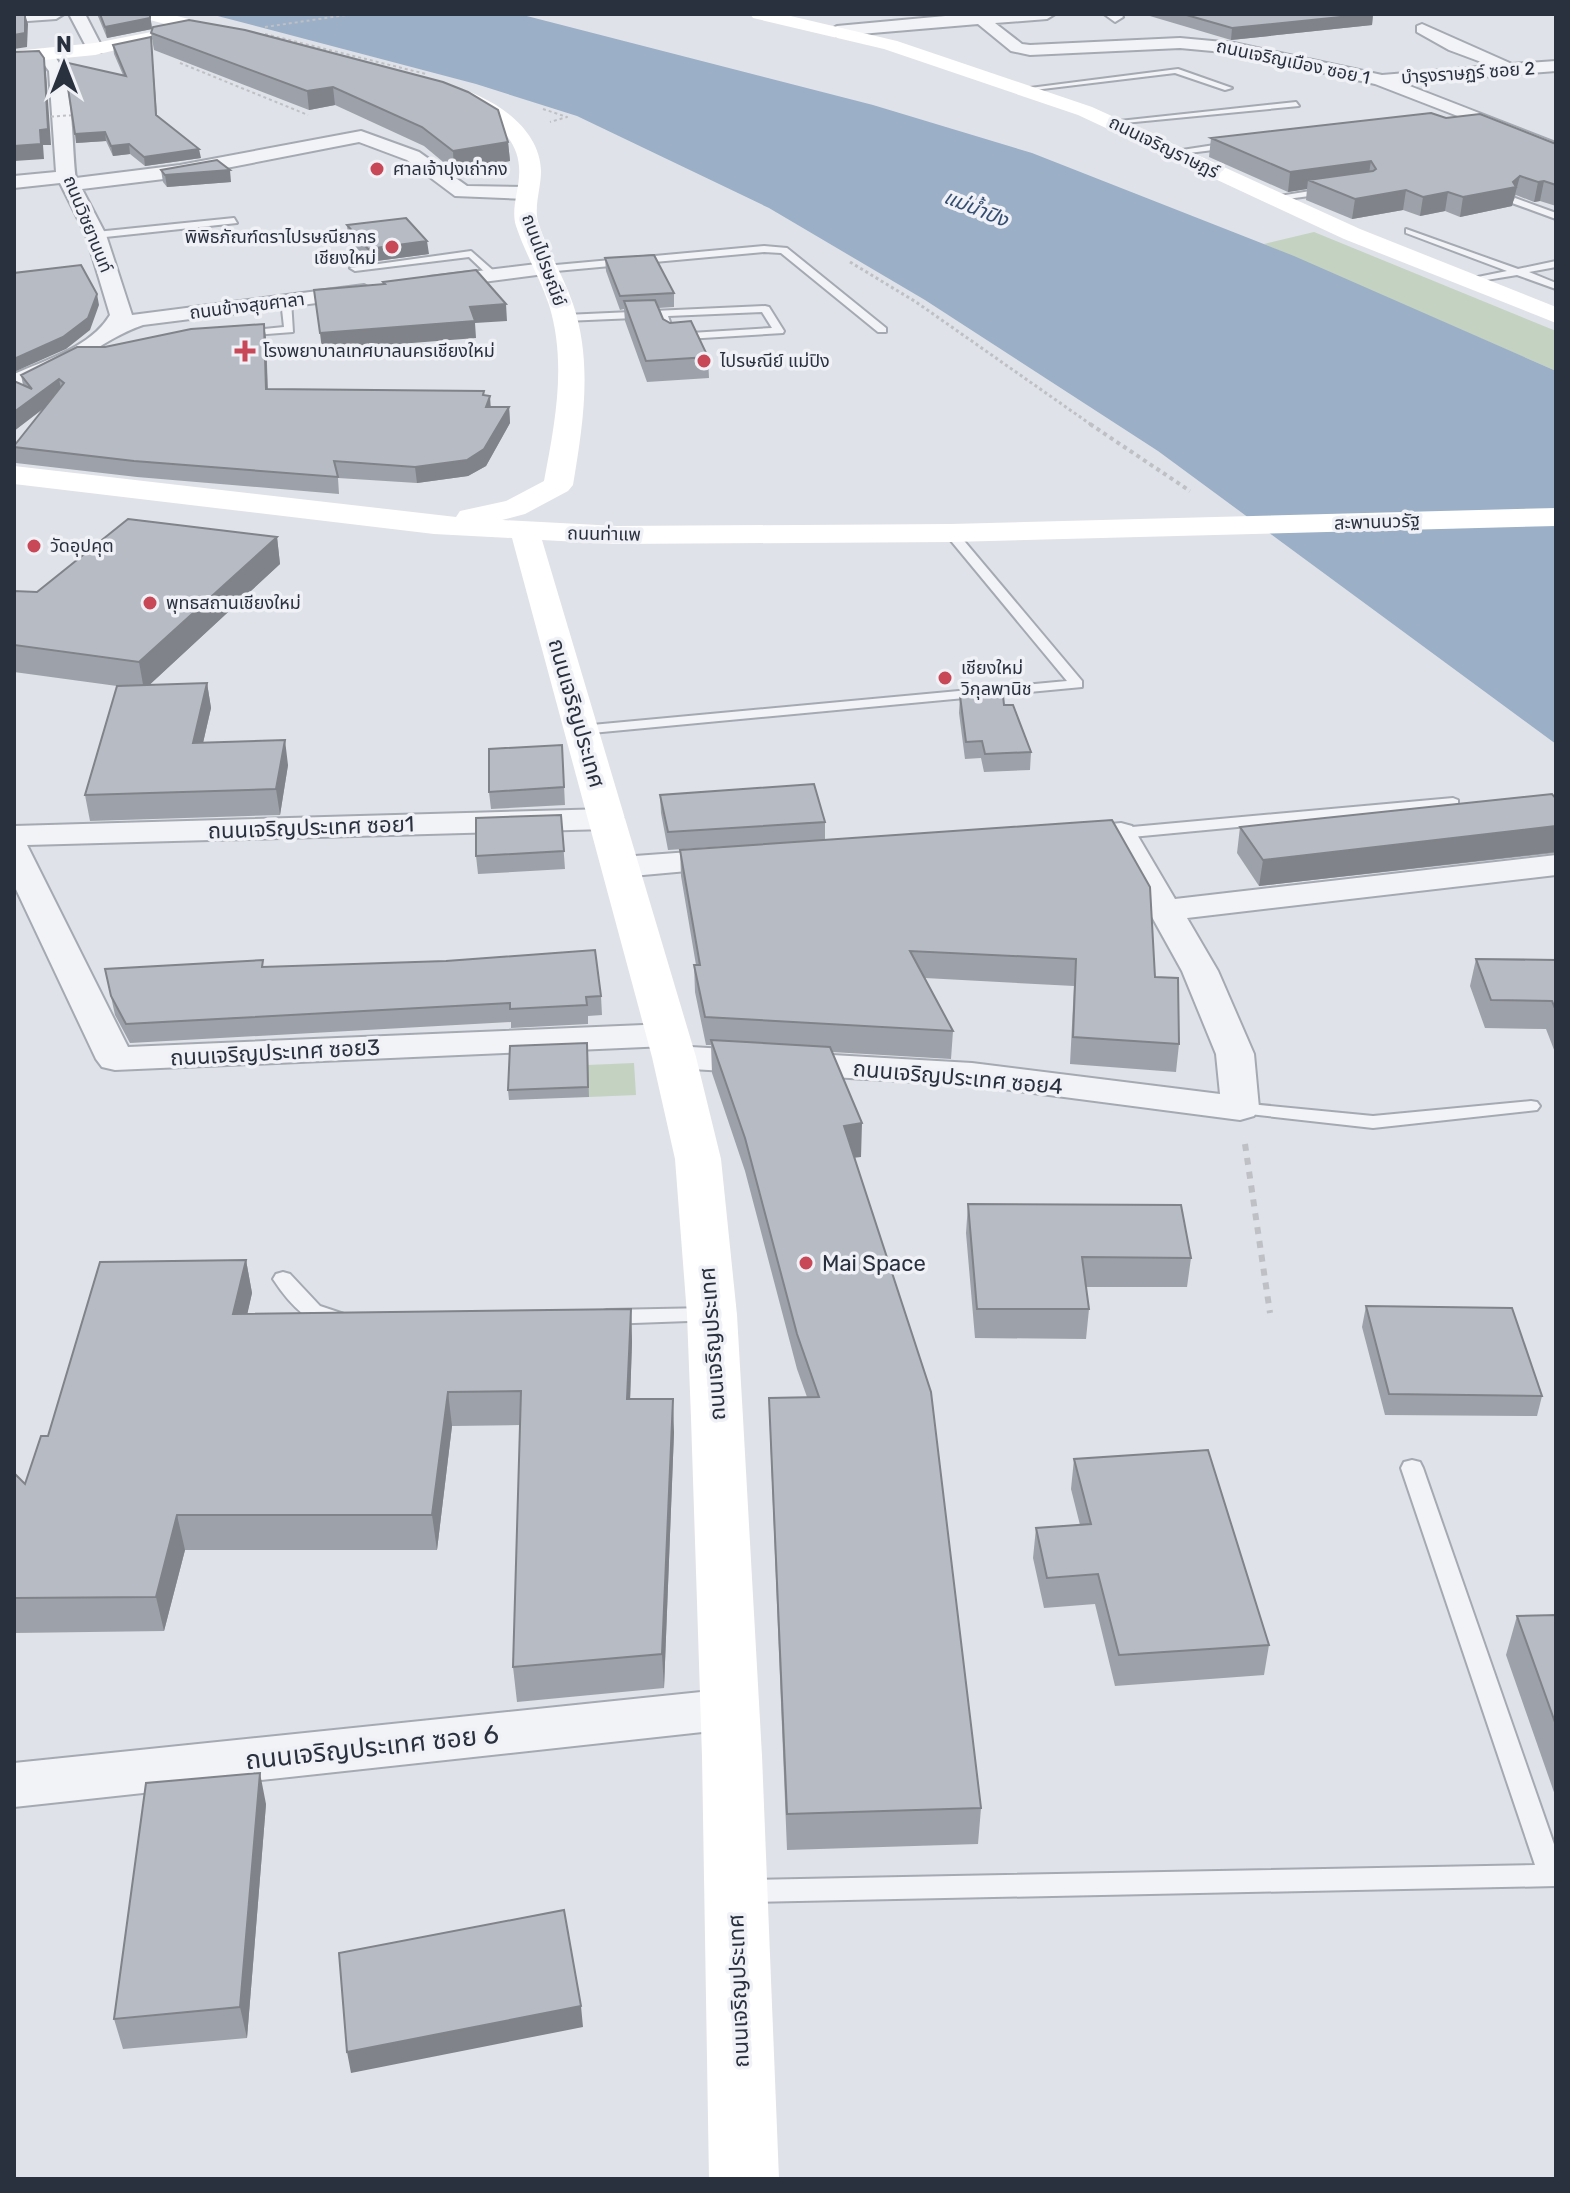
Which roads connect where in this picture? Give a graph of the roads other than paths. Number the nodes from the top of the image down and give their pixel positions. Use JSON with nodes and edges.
{"nodes":[{"id":1,"x":56,"y":14,"type":"edge"},
{"id":2,"x":77,"y":14,"type":"edge"},
{"id":3,"x":148,"y":14,"type":"edge"},
{"id":4,"x":759,"y":14,"type":"edge"},
{"id":5,"x":1047,"y":14,"type":"edge"},
{"id":6,"x":17,"y":16,"type":"edge"},
{"id":7,"x":977,"y":17,"type":"edge"},
{"id":8,"x":201,"y":27,"type":"junction"},
{"id":9,"x":1422,"y":29,"type":"dead end"},
{"id":10,"x":837,"y":31,"type":"junction"},
{"id":11,"x":278,"y":37,"type":"edge"},
{"id":12,"x":95,"y":49,"type":"junction"},
{"id":13,"x":45,"y":55,"type":"junction"},
{"id":14,"x":14,"y":57,"type":"edge"},
{"id":15,"x":1556,"y":66,"type":"edge"},
{"id":16,"x":1515,"y":69,"type":"junction"},
{"id":17,"x":1380,"y":80,"type":"junction"},
{"id":18,"x":431,"y":85,"type":"edge"},
{"id":19,"x":1228,"y":88,"type":"dead end"},
{"id":20,"x":1026,"y":89,"type":"junction"},
{"id":21,"x":1296,"y":104,"type":"dead end"},
{"id":22,"x":1480,"y":120,"type":"junction"},
{"id":23,"x":1114,"y":122,"type":"junction"},
{"id":24,"x":1458,"y":123,"type":"edge"},
{"id":25,"x":1252,"y":143,"type":"edge"},
{"id":26,"x":1556,"y":149,"type":"edge"},
{"id":27,"x":1173,"y":152,"type":"junction"},
{"id":28,"x":67,"y":181,"type":"junction"},
{"id":29,"x":14,"y":182,"type":"edge"},
{"id":30,"x":1336,"y":190,"type":"edge"},
{"id":31,"x":526,"y":193,"type":"junction"},
{"id":32,"x":1272,"y":198,"type":"junction"},
{"id":33,"x":1515,"y":201,"type":"edge"},
{"id":34,"x":1556,"y":216,"type":"edge"},
{"id":35,"x":234,"y":221,"type":"dead end"},
{"id":36,"x":1409,"y":231,"type":"edge"},
{"id":37,"x":96,"y":235,"type":"junction"},
{"id":38,"x":1556,"y":264,"type":"edge"},
{"id":39,"x":355,"y":268,"type":"dead end"},
{"id":40,"x":545,"y":269,"type":"junction"},
{"id":41,"x":1519,"y":272,"type":"junction"},
{"id":42,"x":493,"y":275,"type":"junction"},
{"id":43,"x":1471,"y":281,"type":"junction"},
{"id":44,"x":415,"y":285,"type":"edge"},
{"id":45,"x":1556,"y":286,"type":"edge"},
{"id":46,"x":384,"y":289,"type":"edge"},
{"id":47,"x":286,"y":300,"type":"junction"},
{"id":48,"x":662,"y":313,"type":"junction"},
{"id":49,"x":1556,"y":316,"type":"edge"},
{"id":50,"x":565,"y":318,"type":"junction"},
{"id":51,"x":125,"y":321,"type":"junction"},
{"id":52,"x":882,"y":330,"type":"dead end"},
{"id":53,"x":228,"y":335,"type":"edge"},
{"id":54,"x":74,"y":355,"type":"junction"},
{"id":55,"x":104,"y":357,"type":"edge"},
{"id":56,"x":14,"y":383,"type":"edge"},
{"id":57,"x":14,"y":475,"type":"edge"},
{"id":58,"x":572,"y":498,"type":"junction"},
{"id":59,"x":1556,"y":517,"type":"edge"},
{"id":60,"x":434,"y":525,"type":"junction"},
{"id":61,"x":1197,"y":527,"type":"joint"},
{"id":62,"x":525,"y":532,"type":"junction"},
{"id":63,"x":730,"y":533,"type":"junction"},
{"id":64,"x":951,"y":533,"type":"junction"},
{"id":65,"x":581,"y":730,"type":"junction"},
{"id":66,"x":1453,"y":803,"type":"edge"},
{"id":67,"x":1121,"y":833,"type":"junction"},
{"id":68,"x":14,"y":836,"type":"edge"},
{"id":69,"x":1043,"y":838,"type":"edge"},
{"id":70,"x":614,"y":843,"type":"junction"},
{"id":71,"x":14,"y":850,"type":"edge"},
{"id":72,"x":761,"y":857,"type":"edge"},
{"id":73,"x":1556,"y":865,"type":"edge"},
{"id":74,"x":1165,"y":910,"type":"junction"},
{"id":75,"x":671,"y":1046,"type":"junction"},
{"id":76,"x":1531,"y":1106,"type":"dead end"},
{"id":77,"x":1240,"y":1108,"type":"junction"},
{"id":78,"x":283,"y":1279,"type":"dead end"},
{"id":79,"x":712,"y":1315,"type":"junction"},
{"id":80,"x":580,"y":1317,"type":"edge"},
{"id":81,"x":360,"y":1319,"type":"edge"},
{"id":82,"x":1412,"y":1468,"type":"dead end"},
{"id":83,"x":730,"y":1709,"type":"junction"},
{"id":84,"x":14,"y":1785,"type":"edge"},
{"id":85,"x":735,"y":1891,"type":"junction"},
{"id":86,"x":744,"y":2179,"type":"edge"}],
"edges":[{"from":1,"to":6,"type":"street"},
{"from":2,"to":12,"type":"street"},
{"from":3,"to":8,"type":"street"},
{"from":4,"to":10,"type":"street","name":"ถนนเจริญราษฎร์"},
{"from":5,"to":7,"type":"street"},
{"from":7,"to":10,"type":"street"},
{"from":7,"to":17,"type":"street","name":"ถนนเจริญเมือง ซอย 1"},
{"from":8,"to":11,"type":"street"},
{"from":8,"to":12,"type":"street"},
{"from":9,"to":16,"type":"street"},
{"from":10,"to":20,"type":"street","name":"ถนนเจริญราษฎร์"},
{"from":12,"to":13,"type":"street"},
{"from":13,"to":14,"type":"street"},
{"from":13,"to":28,"type":"street","name":"ถนนวิชยานนท์"},
{"from":15,"to":16,"type":"street","name":"บำรุงราษฏร์ ซอย 2"},
{"from":16,"to":17,"type":"street","name":"บำรุงราษฏร์ ซอย 2"},
{"from":17,"to":22,"type":"street","name":"ถนนเจริญเมือง ซอย 1"},
{"from":18,"to":31,"type":"street","name":"ถนนไปรษณีย์"},
{"from":19,"to":20,"type":"lane"},
{"from":20,"to":23,"type":"street","name":"ถนนเจริญราษฎร์"},
{"from":21,"to":23,"type":"lane"},
{"from":22,"to":24,"type":"lane"},
{"from":22,"to":26,"type":"street","name":"ถนนเจริญเมือง ซอย 1"},
{"from":23,"to":27,"type":"street","name":"ถนนเจริญราษฎร์"},
{"from":25,"to":27,"type":"lane"},
{"from":27,"to":32,"type":"street","name":"ถนนเจริญราษฎร์"},
{"from":28,"to":29,"type":"street"},
{"from":28,"to":31,"type":"street"},
{"from":28,"to":37,"type":"street","name":"ถนนวิชยานนท์"},
{"from":30,"to":32,"type":"lane"},
{"from":31,"to":40,"type":"street","name":"ถนนไปรษณีย์"},
{"from":32,"to":43,"type":"street","name":"ถนนเจริญราษฎร์"},
{"from":33,"to":34,"type":"lane"},
{"from":35,"to":37,"type":"lane"},
{"from":36,"to":41,"type":"lane"},
{"from":37,"to":51,"type":"street","name":"ถนนวิชยานนท์"},
{"from":38,"to":41,"type":"lane"},
{"from":39,"to":42,"type":"lane"},
{"from":40,"to":42,"type":"street"},
{"from":40,"to":50,"type":"street","name":"ถนนไปรษณีย์"},
{"from":40,"to":52,"type":"lane"},
{"from":41,"to":43,"type":"lane"},
{"from":41,"to":45,"type":"lane"},
{"from":42,"to":44,"type":"street"},
{"from":43,"to":49,"type":"street","name":"ถนนเจริญราษฎร์"},
{"from":46,"to":47,"type":"street","name":"ถนนข้างสุขศาลา"},
{"from":47,"to":51,"type":"street","name":"ถนนข้างสุขศาลา"},
{"from":47,"to":53,"type":"lane"},
{"from":48,"to":48,"type":"lane"},
{"from":48,"to":50,"type":"lane"},
{"from":50,"to":58,"type":"street","name":"ถนนไปรษณีย์"},
{"from":51,"to":54,"type":"street"},
{"from":54,"to":55,"type":"lane"},
{"from":54,"to":56,"type":"street"},
{"from":57,"to":60,"type":"street","name":"ถนนท่าแพ"},
{"from":58,"to":60,"type":"street"},
{"from":58,"to":63,"type":"street"},
{"from":59,"to":61,"type":"street","name":"สะพานนวรัฐ"},
{"from":60,"to":62,"type":"street","name":"ถนนท่าแพ"},
{"from":61,"to":64,"type":"street","name":"ถนนท่าแพ"},
{"from":62,"to":63,"type":"street","name":"ถนนท่าแพ"},
{"from":62,"to":65,"type":"street","name":"ถนนเจริญประเทศ"},
{"from":63,"to":64,"type":"street","name":"ถนนท่าแพ"},
{"from":64,"to":65,"type":"lane"},
{"from":65,"to":70,"type":"street","name":"ถนนเจริญประเทศ"},
{"from":66,"to":67,"type":"lane"},
{"from":67,"to":69,"type":"street"},
{"from":67,"to":74,"type":"street"},
{"from":68,"to":70,"type":"street","name":"ถนนเจริญประเทศ ซอย1"},
{"from":70,"to":72,"type":"street","name":"ถนนเจริญประเทศ ซอย1"},
{"from":70,"to":75,"type":"street","name":"ถนนเจริญประเทศ"},
{"from":71,"to":75,"type":"street","name":"ถนนเจริญประเทศ ซอย3"},
{"from":73,"to":74,"type":"street"},
{"from":74,"to":77,"type":"street"},
{"from":75,"to":77,"type":"street","name":"ถนนเจริญประเทศ ซอย4"},
{"from":75,"to":79,"type":"street","name":"ถนนเจริญประเทศ"},
{"from":76,"to":77,"type":"lane"},
{"from":78,"to":81,"type":"lane"},
{"from":79,"to":80,"type":"lane"},
{"from":79,"to":83,"type":"street","name":"ถนนเจริญประเทศ"},
{"from":82,"to":85,"type":"lane"},
{"from":83,"to":84,"type":"street","name":"ถนนเจริญประเทศ ซอย 6"},
{"from":83,"to":85,"type":"street","name":"ถนนเจริญประเทศ"},
{"from":85,"to":86,"type":"street","name":"ถนนเจริญประเทศ"}]}
